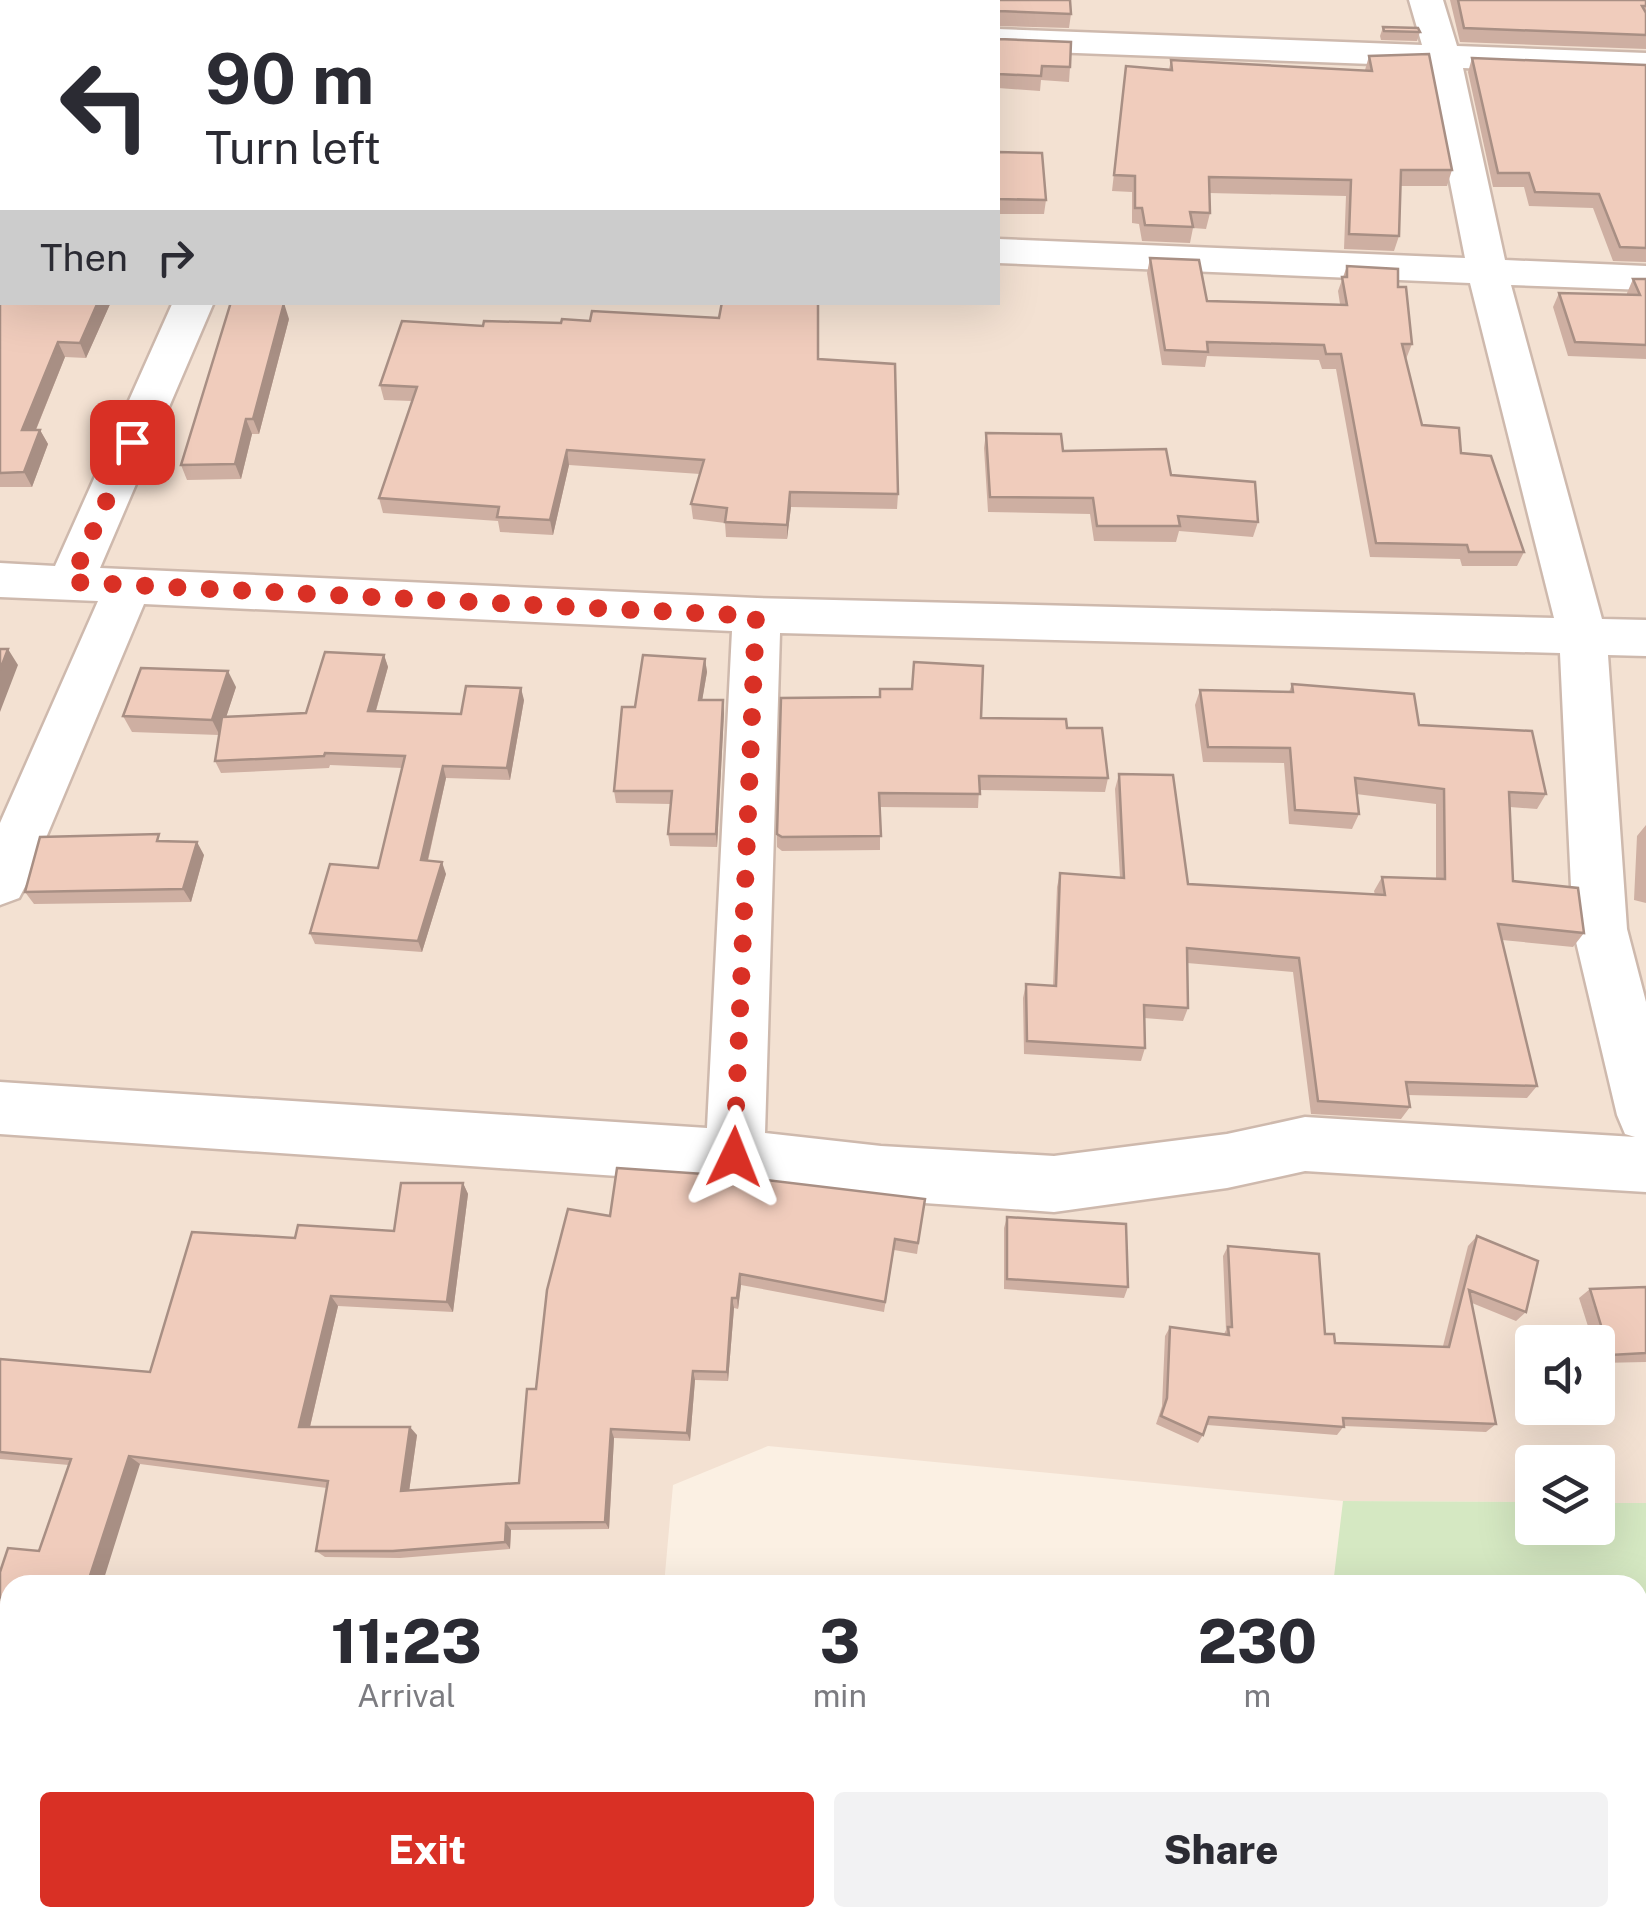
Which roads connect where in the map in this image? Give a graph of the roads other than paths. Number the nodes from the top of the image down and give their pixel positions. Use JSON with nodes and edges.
{"nodes":[{"id":1,"x":1426,"y":0,"type":"edge"},
{"id":2,"x":1000,"y":40,"type":"edge"},
{"id":3,"x":1443,"y":58,"type":"junction"},
{"id":4,"x":1646,"y":64,"type":"edge"},
{"id":5,"x":1000,"y":251,"type":"edge"},
{"id":6,"x":1488,"y":274,"type":"junction"},
{"id":7,"x":1646,"y":278,"type":"edge"},
{"id":8,"x":193,"y":305,"type":"edge"},
{"id":9,"x":0,"y":580,"type":"edge"},
{"id":10,"x":71,"y":582,"type":"junction"},
{"id":11,"x":129,"y":584,"type":"junction"},
{"id":12,"x":756,"y":616,"type":"junction"},
{"id":13,"x":1583,"y":637,"type":"junction"},
{"id":14,"x":1646,"y":638,"type":"edge"},
{"id":15,"x":0,"y":882,"type":"edge"},
{"id":16,"x":0,"y":1108,"type":"edge"},
{"id":17,"x":1646,"y":1116,"type":"edge"},
{"id":18,"x":734,"y":1157,"type":"junction"},
{"id":19,"x":1646,"y":1165,"type":"edge"}],
"edges":[{"from":1,"to":3,"type":"street"},
{"from":2,"to":3,"type":"street"},
{"from":3,"to":4,"type":"street"},
{"from":3,"to":6,"type":"street"},
{"from":5,"to":6,"type":"street"},
{"from":6,"to":7,"type":"street"},
{"from":6,"to":13,"type":"street"},
{"from":8,"to":10,"type":"street"},
{"from":9,"to":10,"type":"street"},
{"from":10,"to":11,"type":"street"},
{"from":11,"to":12,"type":"street"},
{"from":11,"to":15,"type":"street"},
{"from":12,"to":13,"type":"street"},
{"from":12,"to":18,"type":"street"},
{"from":13,"to":14,"type":"street"},
{"from":13,"to":17,"type":"street"},
{"from":16,"to":18,"type":"street"},
{"from":18,"to":19,"type":"street"}]}
